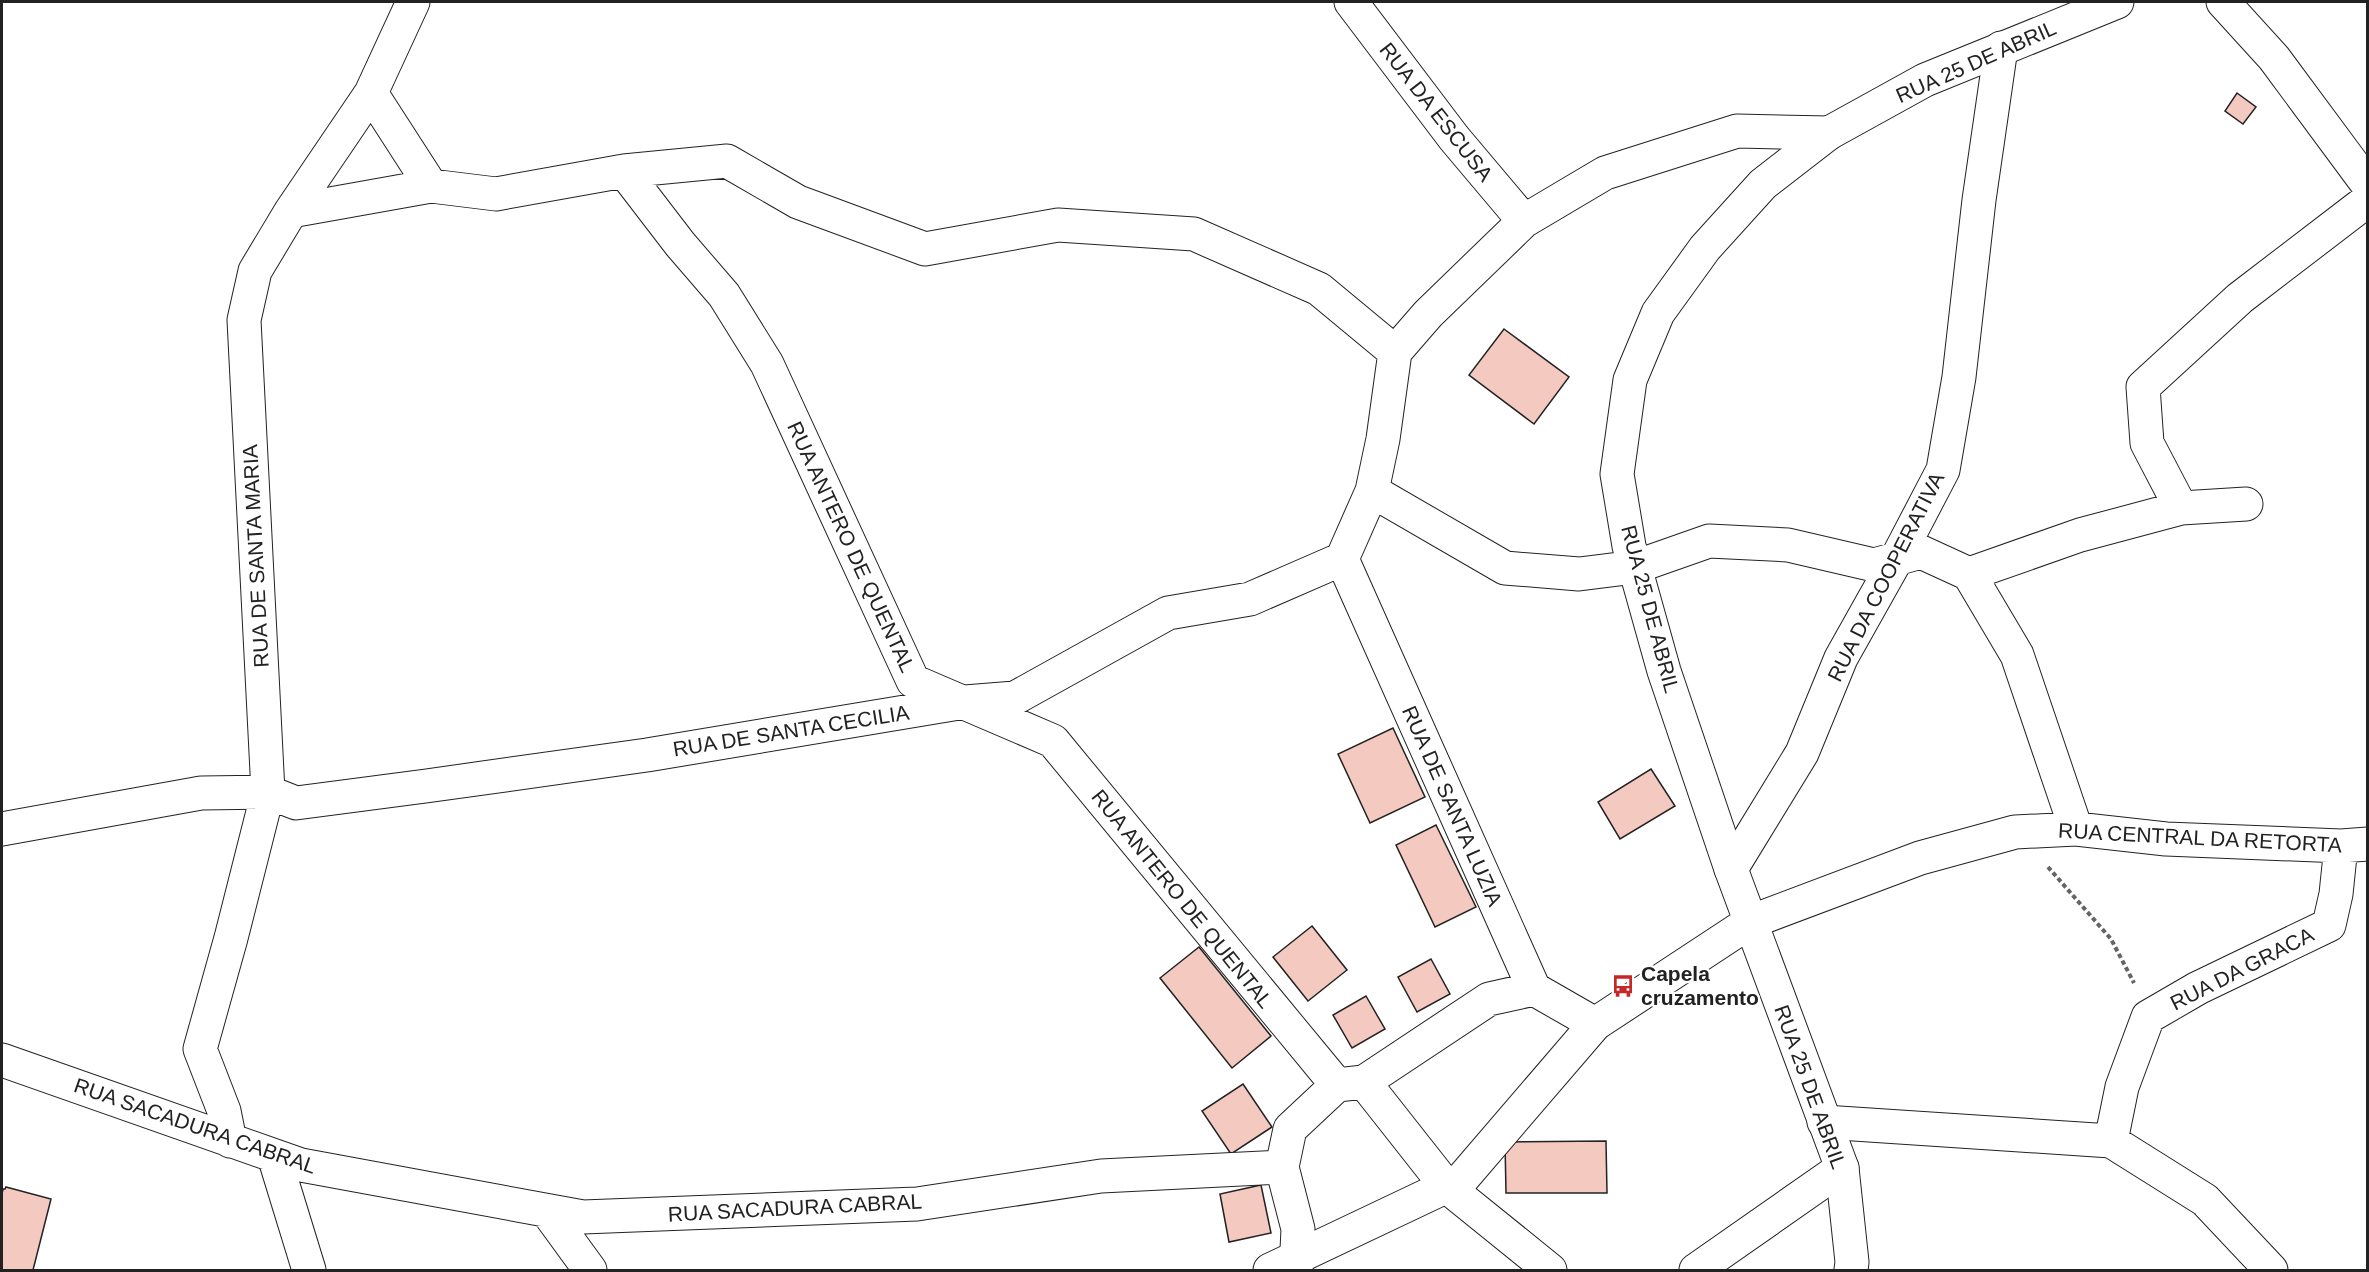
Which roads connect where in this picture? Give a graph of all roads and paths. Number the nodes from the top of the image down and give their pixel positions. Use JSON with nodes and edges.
{"nodes":[{"id":1,"x":413,"y":2,"type":"edge"},
{"id":2,"x":1351,"y":2,"type":"edge"},
{"id":3,"x":2117,"y":2,"type":"edge"},
{"id":4,"x":2223,"y":2,"type":"edge"},
{"id":5,"x":2001,"y":48,"type":"junction"},
{"id":6,"x":371,"y":93,"type":"junction"},
{"id":7,"x":1829,"y":133,"type":"junction"},
{"id":8,"x":624,"y":171,"type":"junction"},
{"id":9,"x":2367,"y":185,"type":"edge"},
{"id":10,"x":431,"y":186,"type":"junction"},
{"id":11,"x":2367,"y":200,"type":"edge"},
{"id":12,"x":291,"y":211,"type":"junction"},
{"id":13,"x":1524,"y":221,"type":"junction"},
{"id":14,"x":1395,"y":352,"type":"junction"},
{"id":15,"x":1372,"y":491,"type":"junction"},
{"id":16,"x":2246,"y":504,"type":"dead end"},
{"id":17,"x":2181,"y":508,"type":"junction"},
{"id":18,"x":1341,"y":559,"type":"junction"},
{"id":19,"x":1896,"y":560,"type":"junction"},
{"id":20,"x":1635,"y":567,"type":"junction"},
{"id":21,"x":1969,"y":574,"type":"junction"},
{"id":22,"x":965,"y":702,"type":"junction"},
{"id":23,"x":268,"y":792,"type":"junction"},
{"id":24,"x":2,"y":829,"type":"edge"},
{"id":25,"x":2076,"y":829,"type":"junction"},
{"id":26,"x":2034,"y":831,"type":"junction"},
{"id":27,"x":2354,"y":845,"type":"edge"},
{"id":28,"x":1731,"y":869,"type":"junction"},
{"id":29,"x":1750,"y":922,"type":"junction"},
{"id":30,"x":1534,"y":989,"type":"junction"},
{"id":31,"x":2148,"y":1017,"type":"junction"},
{"id":32,"x":1595,"y":1024,"type":"junction"},
{"id":33,"x":2,"y":1060,"type":"edge"},
{"id":34,"x":1350,"y":1083,"type":"junction"},
{"id":35,"x":1824,"y":1122,"type":"junction"},
{"id":36,"x":230,"y":1141,"type":"junction"},
{"id":37,"x":2111,"y":1141,"type":"junction"},
{"id":38,"x":274,"y":1156,"type":"junction"},
{"id":39,"x":1282,"y":1167,"type":"junction"},
{"id":40,"x":1842,"y":1168,"type":"junction"},
{"id":41,"x":1446,"y":1186,"type":"junction"},
{"id":42,"x":547,"y":1211,"type":"junction"},
{"id":43,"x":1287,"y":1266,"type":"edge"},
{"id":44,"x":309,"y":1270,"type":"edge"},
{"id":45,"x":590,"y":1270,"type":"edge"},
{"id":46,"x":1550,"y":1270,"type":"edge"},
{"id":47,"x":1696,"y":1270,"type":"edge"},
{"id":48,"x":1851,"y":1270,"type":"edge"},
{"id":49,"x":2271,"y":1270,"type":"edge"}],
"edges":[{"from":1,"to":6,"type":"street","name":"RUA DE SANTA MARIA"},
{"from":2,"to":13,"type":"street","name":"RUA DA ESCUSA"},
{"from":3,"to":5,"type":"street","name":"RUA 25 DE ABRIL"},
{"from":4,"to":9,"type":"street"},
{"from":5,"to":7,"type":"street","name":"RUA 25 DE ABRIL"},
{"from":5,"to":19,"type":"street","name":"RUA DA COOPERATIVA"},
{"from":6,"to":10,"type":"street"},
{"from":6,"to":12,"type":"street","name":"RUA DE SANTA MARIA"},
{"from":7,"to":13,"type":"street"},
{"from":7,"to":20,"type":"street","name":"RUA 25 DE ABRIL"},
{"from":8,"to":10,"type":"street"},
{"from":8,"to":14,"type":"street"},
{"from":8,"to":22,"type":"street","name":"RUA ANTERO DE QUENTAL"},
{"from":10,"to":12,"type":"street"},
{"from":11,"to":17,"type":"street"},
{"from":12,"to":23,"type":"street","name":"RUA DE SANTA MARIA"},
{"from":13,"to":14,"type":"street"},
{"from":14,"to":15,"type":"street"},
{"from":15,"to":18,"type":"street"},
{"from":15,"to":20,"type":"street"},
{"from":16,"to":17,"type":"street"},
{"from":17,"to":21,"type":"street"},
{"from":18,"to":22,"type":"street","name":"RUA DE SANTA CECILIA"},
{"from":18,"to":30,"type":"street","name":"RUA DE SANTA LUZIA"},
{"from":19,"to":20,"type":"street"},
{"from":19,"to":21,"type":"street"},
{"from":19,"to":28,"type":"street","name":"RUA DA COOPERATIVA"},
{"from":20,"to":28,"type":"street","name":"RUA 25 DE ABRIL"},
{"from":21,"to":25,"type":"street"},
{"from":22,"to":23,"type":"street","name":"RUA DE SANTA CECILIA"},
{"from":22,"to":34,"type":"street","name":"RUA ANTERO DE QUENTAL"},
{"from":23,"to":24,"type":"street","name":"RUA DE SANTA CECILIA"},
{"from":23,"to":36,"type":"street","name":"RUA DE SANTA MARIA"},
{"from":25,"to":26,"type":"street","name":"RUA CENTRAL DA RETORTA"},
{"from":25,"to":27,"type":"street","name":"RUA CENTRAL DA RETORTA"},
{"from":26,"to":29,"type":"street","name":"RUA CENTRAL DA RETORTA"},
{"from":26,"to":31,"type":"path"},
{"from":27,"to":31,"type":"street","name":"RUA DA GRACA"},
{"from":28,"to":29,"type":"street","name":"RUA 25 DE ABRIL"},
{"from":29,"to":32,"type":"street","name":"RUA CENTRAL DA RETORTA"},
{"from":29,"to":35,"type":"street","name":"RUA 25 DE ABRIL"},
{"from":30,"to":32,"type":"street"},
{"from":30,"to":34,"type":"street"},
{"from":31,"to":37,"type":"street"},
{"from":32,"to":41,"type":"street","name":"RUA CENTRAL DA RETORTA"},
{"from":33,"to":36,"type":"street","name":"RUA SACADURA CABRAL"},
{"from":34,"to":39,"type":"street"},
{"from":34,"to":41,"type":"street","name":"RUA ANTERO DE QUENTAL"},
{"from":35,"to":37,"type":"street"},
{"from":35,"to":40,"type":"street","name":"RUA 25 DE ABRIL"},
{"from":36,"to":38,"type":"street","name":"RUA SACADURA CABRAL"},
{"from":37,"to":49,"type":"street"},
{"from":38,"to":42,"type":"street","name":"RUA SACADURA CABRAL"},
{"from":38,"to":44,"type":"street"},
{"from":39,"to":42,"type":"street","name":"RUA SACADURA CABRAL"},
{"from":39,"to":43,"type":"street"},
{"from":40,"to":47,"type":"street"},
{"from":40,"to":48,"type":"street","name":"RUA 25 DE ABRIL"},
{"from":41,"to":43,"type":"street","name":"RUA CENTRAL DA RETORTA"},
{"from":41,"to":46,"type":"street","name":"RUA ANTERO DE QUENTAL"},
{"from":42,"to":45,"type":"street"}]}
